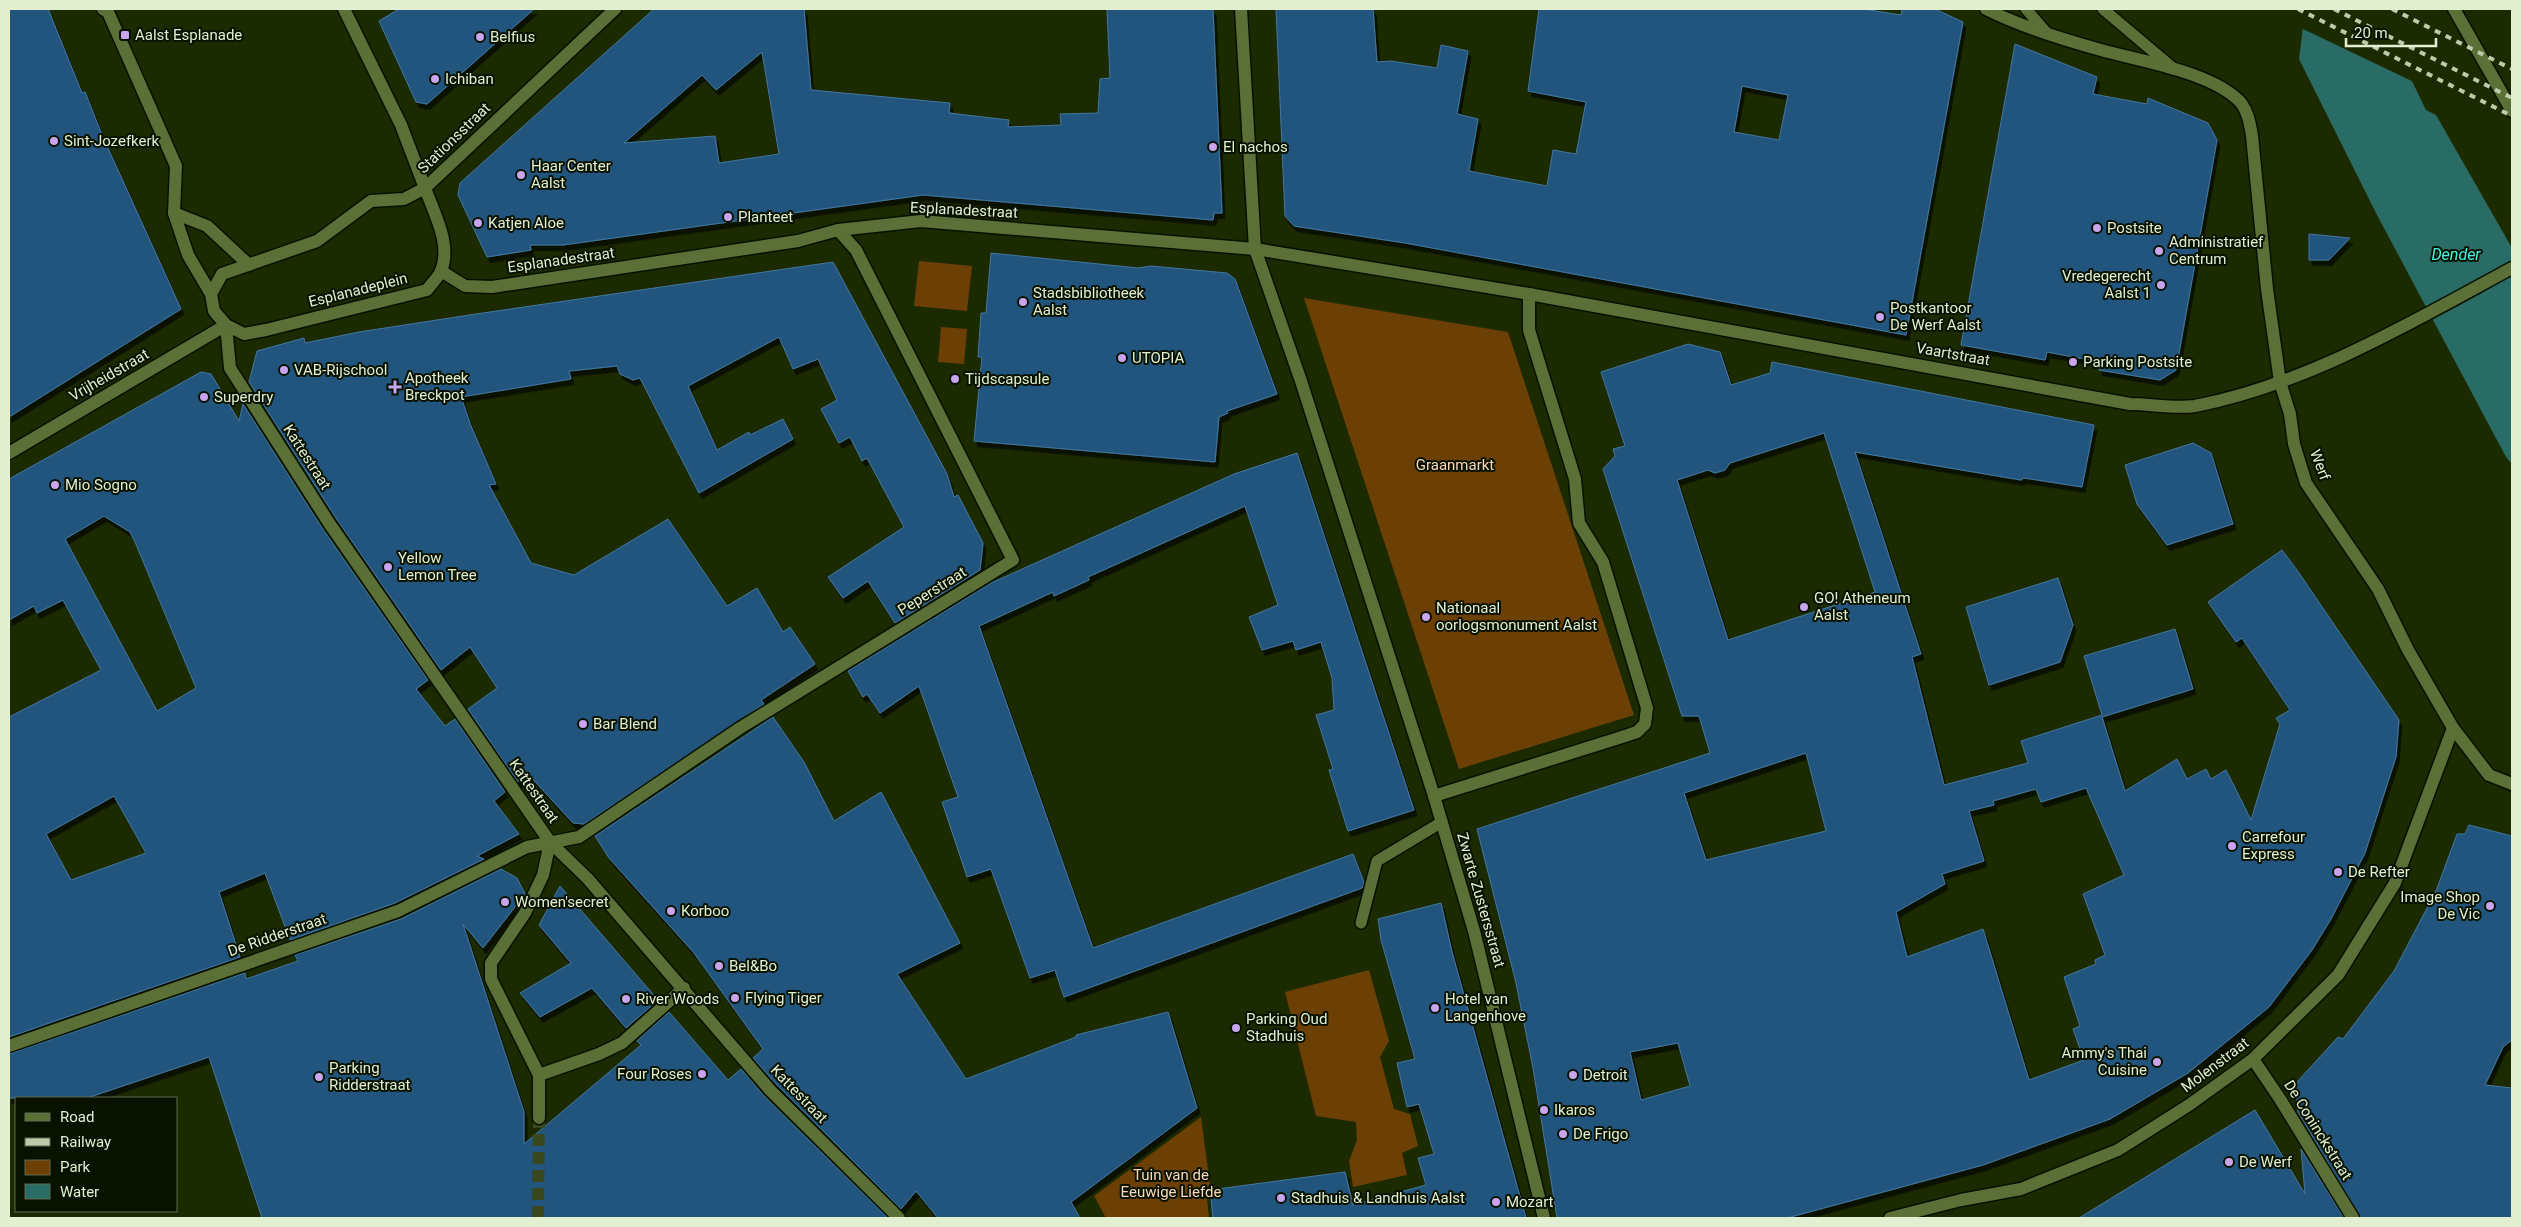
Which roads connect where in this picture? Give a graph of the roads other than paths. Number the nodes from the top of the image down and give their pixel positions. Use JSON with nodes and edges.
{"nodes":[{"id":1,"x":103,"y":9,"type":"edge"},
{"id":2,"x":344,"y":9,"type":"edge"},
{"id":3,"x":615,"y":9,"type":"edge"},
{"id":4,"x":1241,"y":9,"type":"edge"},
{"id":5,"x":1986,"y":9,"type":"edge"},
{"id":6,"x":2026,"y":9,"type":"edge"},
{"id":7,"x":2454,"y":9,"type":"edge"},
{"id":8,"x":2106,"y":12,"type":"edge"},
{"id":9,"x":2045,"y":31,"type":"junction"},
{"id":10,"x":2174,"y":69,"type":"junction"},
{"id":11,"x":2512,"y":112,"type":"edge"},
{"id":12,"x":425,"y":188,"type":"junction"},
{"id":13,"x":174,"y":213,"type":"junction"},
{"id":14,"x":838,"y":230,"type":"junction"},
{"id":15,"x":1255,"y":250,"type":"junction"},
{"id":16,"x":249,"y":265,"type":"junction"},
{"id":17,"x":2512,"y":268,"type":"edge"},
{"id":18,"x":441,"y":271,"type":"junction"},
{"id":19,"x":211,"y":294,"type":"junction"},
{"id":20,"x":1529,"y":294,"type":"junction"},
{"id":21,"x":226,"y":325,"type":"junction"},
{"id":22,"x":2280,"y":382,"type":"junction"},
{"id":23,"x":9,"y":452,"type":"edge"},
{"id":24,"x":2453,"y":728,"type":"junction"},
{"id":25,"x":2512,"y":784,"type":"edge"},
{"id":26,"x":1434,"y":796,"type":"junction"},
{"id":27,"x":1442,"y":822,"type":"junction"},
{"id":28,"x":550,"y":842,"type":"junction"},
{"id":29,"x":1361,"y":923,"type":"dead end"},
{"id":30,"x":684,"y":988,"type":"junction"},
{"id":31,"x":9,"y":1046,"type":"edge"},
{"id":32,"x":2253,"y":1059,"type":"junction"},
{"id":33,"x":539,"y":1075,"type":"junction"},
{"id":34,"x":539,"y":1118,"type":"tunnel mouth"},
{"id":35,"x":900,"y":1218,"type":"edge"},
{"id":36,"x":1544,"y":1218,"type":"edge"},
{"id":37,"x":1890,"y":1218,"type":"edge"},
{"id":38,"x":2353,"y":1218,"type":"edge"}],
"edges":[{"from":1,"to":13,"type":"street"},
{"from":2,"to":12,"type":"street"},
{"from":3,"to":12,"type":"street","name":"Stationsstraat"},
{"from":4,"to":15,"type":"street"},
{"from":5,"to":9,"type":"street","name":"Werf"},
{"from":6,"to":9,"type":"lane"},
{"from":7,"to":11,"type":"street"},
{"from":8,"to":10,"type":"lane"},
{"from":9,"to":10,"type":"street","name":"Werf"},
{"from":10,"to":22,"type":"street","name":"Werf"},
{"from":12,"to":16,"type":"street"},
{"from":12,"to":18,"type":"street"},
{"from":13,"to":16,"type":"street"},
{"from":13,"to":19,"type":"street"},
{"from":14,"to":15,"type":"street","name":"Esplanadestraat"},
{"from":14,"to":18,"type":"street","name":"Esplanadestraat"},
{"from":14,"to":28,"type":"street","name":"Peperstraat"},
{"from":15,"to":20,"type":"street"},
{"from":15,"to":26,"type":"street"},
{"from":16,"to":19,"type":"street"},
{"from":17,"to":22,"type":"street"},
{"from":18,"to":21,"type":"street","name":"Esplanadeplein"},
{"from":19,"to":21,"type":"street"},
{"from":20,"to":22,"type":"street","name":"Vaartstraat"},
{"from":20,"to":26,"type":"street"},
{"from":21,"to":23,"type":"street","name":"Vrijheidstraat"},
{"from":21,"to":28,"type":"street","name":"Kattestraat"},
{"from":22,"to":24,"type":"street","name":"Werf"},
{"from":24,"to":25,"type":"street","name":"Werf"},
{"from":24,"to":32,"type":"street","name":"Molenstraat"},
{"from":26,"to":27,"type":"street","name":"Zwarte Zustersstraat"},
{"from":27,"to":29,"type":"lane"},
{"from":27,"to":36,"type":"street","name":"Zwarte Zustersstraat"},
{"from":28,"to":30,"type":"street","name":"Kattestraat"},
{"from":28,"to":31,"type":"street","name":"De Ridderstraat"},
{"from":28,"to":33,"type":"street"},
{"from":30,"to":33,"type":"street"},
{"from":30,"to":35,"type":"street","name":"Kattestraat"},
{"from":32,"to":37,"type":"street","name":"Molenstraat"},
{"from":32,"to":38,"type":"street","name":"De Coninckstraat"},
{"from":33,"to":34,"type":"street"}]}
